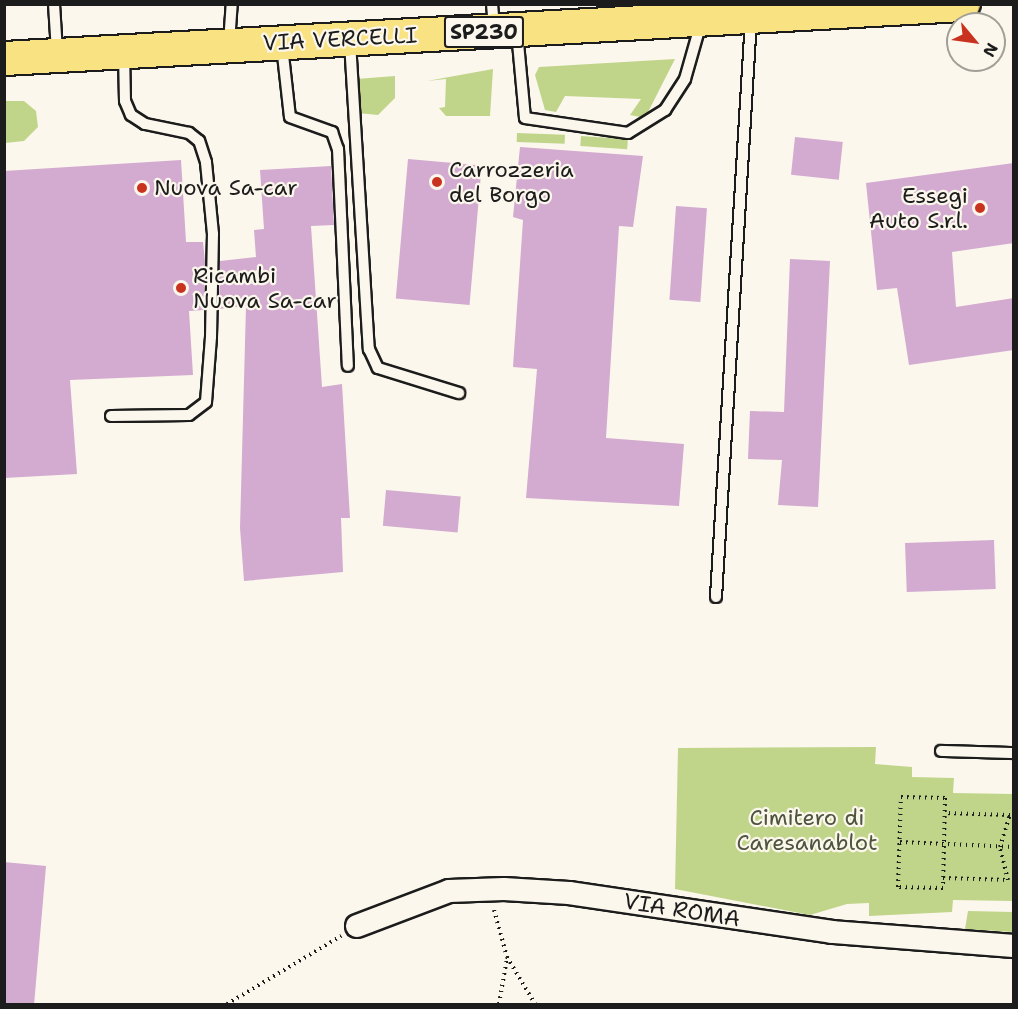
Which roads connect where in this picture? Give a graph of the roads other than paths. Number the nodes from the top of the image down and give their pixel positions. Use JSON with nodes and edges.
{"nodes":[{"id":1,"x":54,"y":4,"type":"edge"},
{"id":2,"x":232,"y":4,"type":"edge"},
{"id":3,"x":962,"y":4,"type":"edge"},
{"id":4,"x":879,"y":7,"type":"edge"},
{"id":5,"x":816,"y":9,"type":"edge"},
{"id":6,"x":628,"y":14,"type":"edge"},
{"id":7,"x":751,"y":17,"type":"junction"},
{"id":8,"x":702,"y":20,"type":"junction"},
{"id":9,"x":501,"y":22,"type":"edge"},
{"id":10,"x":350,"y":39,"type":"junction"},
{"id":11,"x":282,"y":43,"type":"junction"},
{"id":12,"x":228,"y":45,"type":"junction"},
{"id":13,"x":124,"y":52,"type":"junction"},
{"id":14,"x":57,"y":56,"type":"junction"},
{"id":15,"x":4,"y":58,"type":"edge"},
{"id":16,"x":348,"y":366,"type":"dead end"},
{"id":17,"x":459,"y":393,"type":"dead end"},
{"id":18,"x":111,"y":416,"type":"dead end"},
{"id":19,"x":716,"y":597,"type":"dead end"},
{"id":20,"x":941,"y":751,"type":"dead end"},
{"id":21,"x":1014,"y":753,"type":"edge"},
{"id":22,"x":357,"y":926,"type":"road end"},
{"id":23,"x":1014,"y":946,"type":"edge"}],
"edges":[{"from":1,"to":14,"type":"lane"},
{"from":2,"to":12,"type":"lane"},
{"from":3,"to":4,"type":"main road","name":"VIA VERCELLI","number":"SP230"},
{"from":4,"to":5,"type":"main road","name":"VIA VERCELLI","number":"SP230"},
{"from":5,"to":7,"type":"main road","name":"VIA VERCELLI","number":"SP230"},
{"from":6,"to":8,"type":"main road","name":"VIA VERCELLI","number":"SP230"},
{"from":6,"to":9,"type":"main road","name":"VIA VERCELLI","number":"SP230"},
{"from":7,"to":8,"type":"main road","name":"VIA VERCELLI","number":"SP230"},
{"from":7,"to":19,"type":"lane"},
{"from":8,"to":9,"type":"lane"},
{"from":9,"to":10,"type":"main road","name":"VIA VERCELLI","number":"SP230"},
{"from":10,"to":11,"type":"main road","name":"VIA VERCELLI","number":"SP230"},
{"from":10,"to":17,"type":"lane"},
{"from":11,"to":12,"type":"main road","name":"VIA VERCELLI","number":"SP230"},
{"from":11,"to":16,"type":"lane"},
{"from":12,"to":13,"type":"main road","name":"VIA VERCELLI","number":"SP230"},
{"from":13,"to":14,"type":"main road","name":"VIA VERCELLI","number":"SP230"},
{"from":13,"to":18,"type":"lane"},
{"from":14,"to":15,"type":"main road","name":"VIA VERCELLI","number":"SP230"},
{"from":20,"to":21,"type":"lane"},
{"from":22,"to":23,"type":"street","name":"VIA ROMA"}]}
